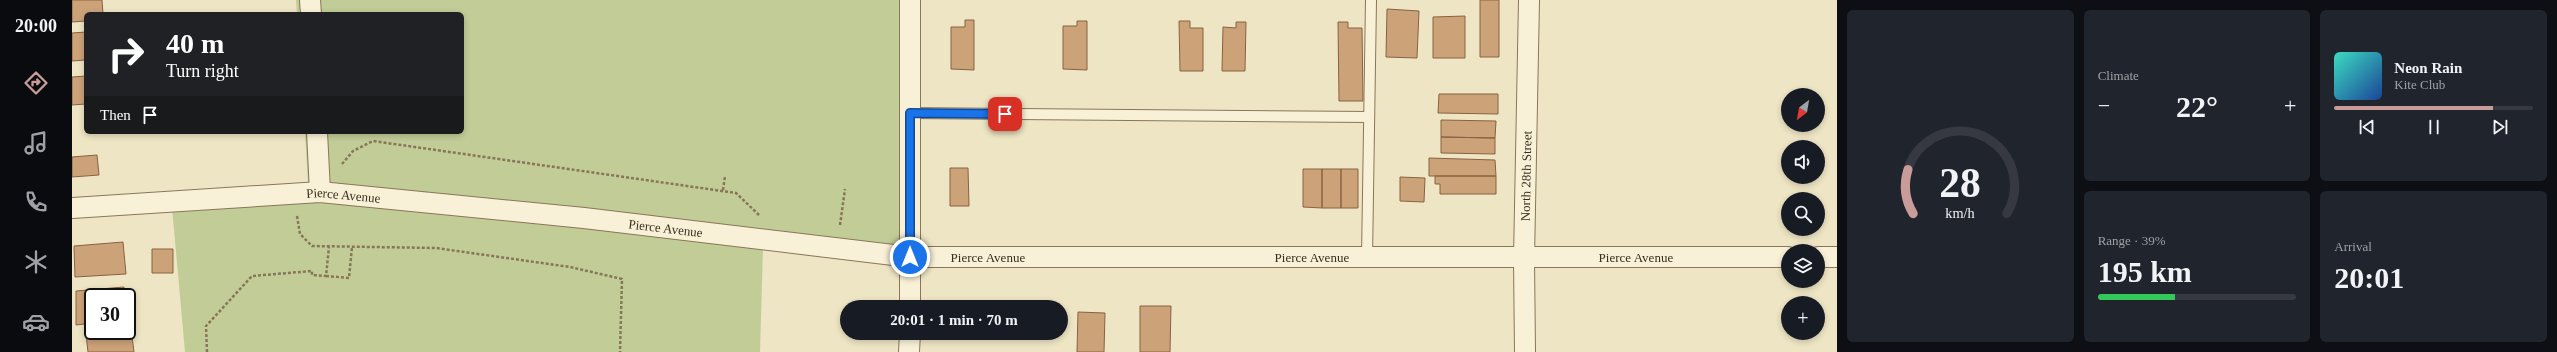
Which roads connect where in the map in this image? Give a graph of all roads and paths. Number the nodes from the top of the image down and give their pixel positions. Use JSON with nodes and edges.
{"nodes":[{"id":1,"x":310,"y":0,"type":"edge"},
{"id":2,"x":910,"y":0,"type":"edge"},
{"id":3,"x":1371,"y":0,"type":"edge"},
{"id":4,"x":1529,"y":0,"type":"edge"},
{"id":5,"x":311,"y":12,"type":"edge"},
{"id":6,"x":910,"y":113,"type":"junction"},
{"id":7,"x":1369,"y":117,"type":"junction"},
{"id":8,"x":317,"y":134,"type":"edge"},
{"id":9,"x":725,"y":176,"type":"dead end"},
{"id":10,"x":844,"y":189,"type":"dead end"},
{"id":11,"x":723,"y":190,"type":"junction"},
{"id":12,"x":327,"y":193,"type":"junction"},
{"id":13,"x":295,"y":195,"type":"junction"},
{"id":14,"x":72,"y":208,"type":"edge"},
{"id":15,"x":762,"y":217,"type":"dead end"},
{"id":16,"x":839,"y":228,"type":"dead end"},
{"id":17,"x":330,"y":247,"type":"junction"},
{"id":18,"x":352,"y":248,"type":"junction"},
{"id":19,"x":910,"y":257,"type":"junction"},
{"id":20,"x":1781,"y":257,"type":"edge"},
{"id":21,"x":1825,"y":257,"type":"edge"},
{"id":22,"x":1837,"y":257,"type":"edge"},
{"id":23,"x":1367,"y":258,"type":"junction"},
{"id":24,"x":1524,"y":259,"type":"junction"},
{"id":25,"x":326,"y":276,"type":"junction"},
{"id":26,"x":910,"y":300,"type":"edge"},
{"id":27,"x":910,"y":340,"type":"edge"},
{"id":28,"x":207,"y":352,"type":"edge"},
{"id":29,"x":620,"y":352,"type":"edge"},
{"id":30,"x":909,"y":352,"type":"edge"},
{"id":31,"x":1525,"y":352,"type":"edge"}],
"edges":[{"from":1,"to":5,"type":"street"},
{"from":2,"to":6,"type":"street"},
{"from":3,"to":7,"type":"lane"},
{"from":4,"to":24,"type":"street","name":"North 28th Street"},
{"from":6,"to":7,"type":"lane"},
{"from":6,"to":19,"type":"street"},
{"from":7,"to":23,"type":"lane"},
{"from":8,"to":12,"type":"street"},
{"from":9,"to":11,"type":"path"},
{"from":10,"to":16,"type":"path"},
{"from":11,"to":12,"type":"path"},
{"from":11,"to":15,"type":"path"},
{"from":12,"to":13,"type":"street","name":"Pierce Avenue"},
{"from":12,"to":19,"type":"street","name":"Pierce Avenue"},
{"from":13,"to":14,"type":"street","name":"Pierce Avenue"},
{"from":13,"to":17,"type":"path"},
{"from":17,"to":18,"type":"path"},
{"from":17,"to":25,"type":"path"},
{"from":18,"to":25,"type":"path"},
{"from":18,"to":29,"type":"path"},
{"from":19,"to":23,"type":"street","name":"Pierce Avenue"},
{"from":19,"to":26,"type":"street"},
{"from":20,"to":24,"type":"street","name":"Pierce Avenue"},
{"from":21,"to":22,"type":"street"},
{"from":23,"to":24,"type":"street","name":"Pierce Avenue"},
{"from":24,"to":31,"type":"street","name":"North 28th Street"},
{"from":25,"to":28,"type":"path"},
{"from":27,"to":30,"type":"street"}]}
